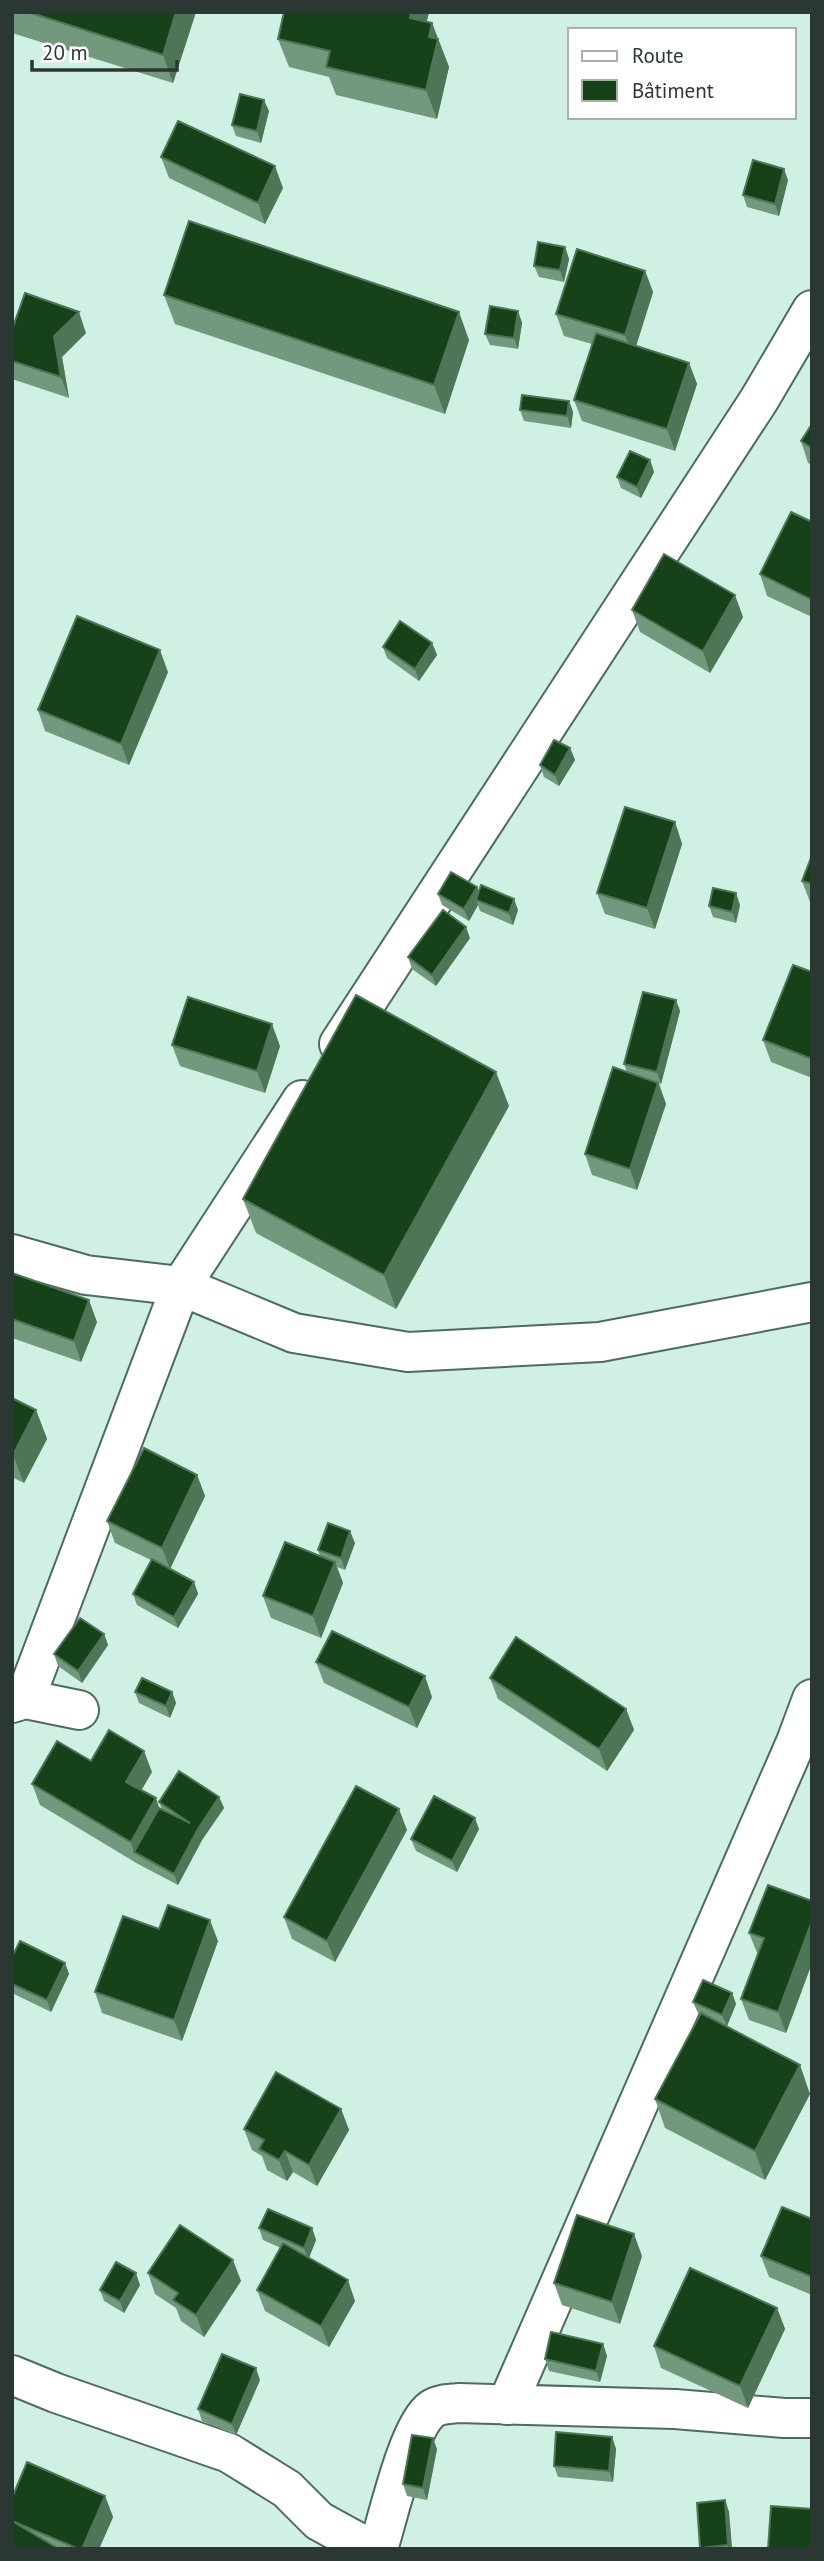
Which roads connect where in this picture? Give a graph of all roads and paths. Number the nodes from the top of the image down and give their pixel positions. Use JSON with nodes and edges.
{"nodes":[{"id":1,"x":812,"y":310,"type":"edge"},
{"id":2,"x":12,"y":1254,"type":"edge"},
{"id":3,"x":181,"y":1286,"type":"junction"},
{"id":4,"x":812,"y":1302,"type":"edge"},
{"id":5,"x":812,"y":1699,"type":"edge"},
{"id":6,"x":19,"y":1701,"type":"edge"},
{"id":7,"x":79,"y":1710,"type":"dead end"},
{"id":8,"x":804,"y":1745,"type":"edge"},
{"id":9,"x":12,"y":2375,"type":"edge"},
{"id":10,"x":507,"y":2404,"type":"junction"},
{"id":11,"x":812,"y":2418,"type":"edge"},
{"id":12,"x":370,"y":2549,"type":"edge"},
{"id":13,"x":378,"y":2549,"type":"edge"}],
"edges":[{"from":1,"to":3,"type":"street"},
{"from":2,"to":3,"type":"street"},
{"from":3,"to":4,"type":"street"},
{"from":3,"to":6,"type":"street"},
{"from":5,"to":8,"type":"street"},
{"from":6,"to":7,"type":"street"},
{"from":8,"to":10,"type":"street"},
{"from":9,"to":12,"type":"street"},
{"from":10,"to":11,"type":"street"},
{"from":10,"to":13,"type":"street"}]}
